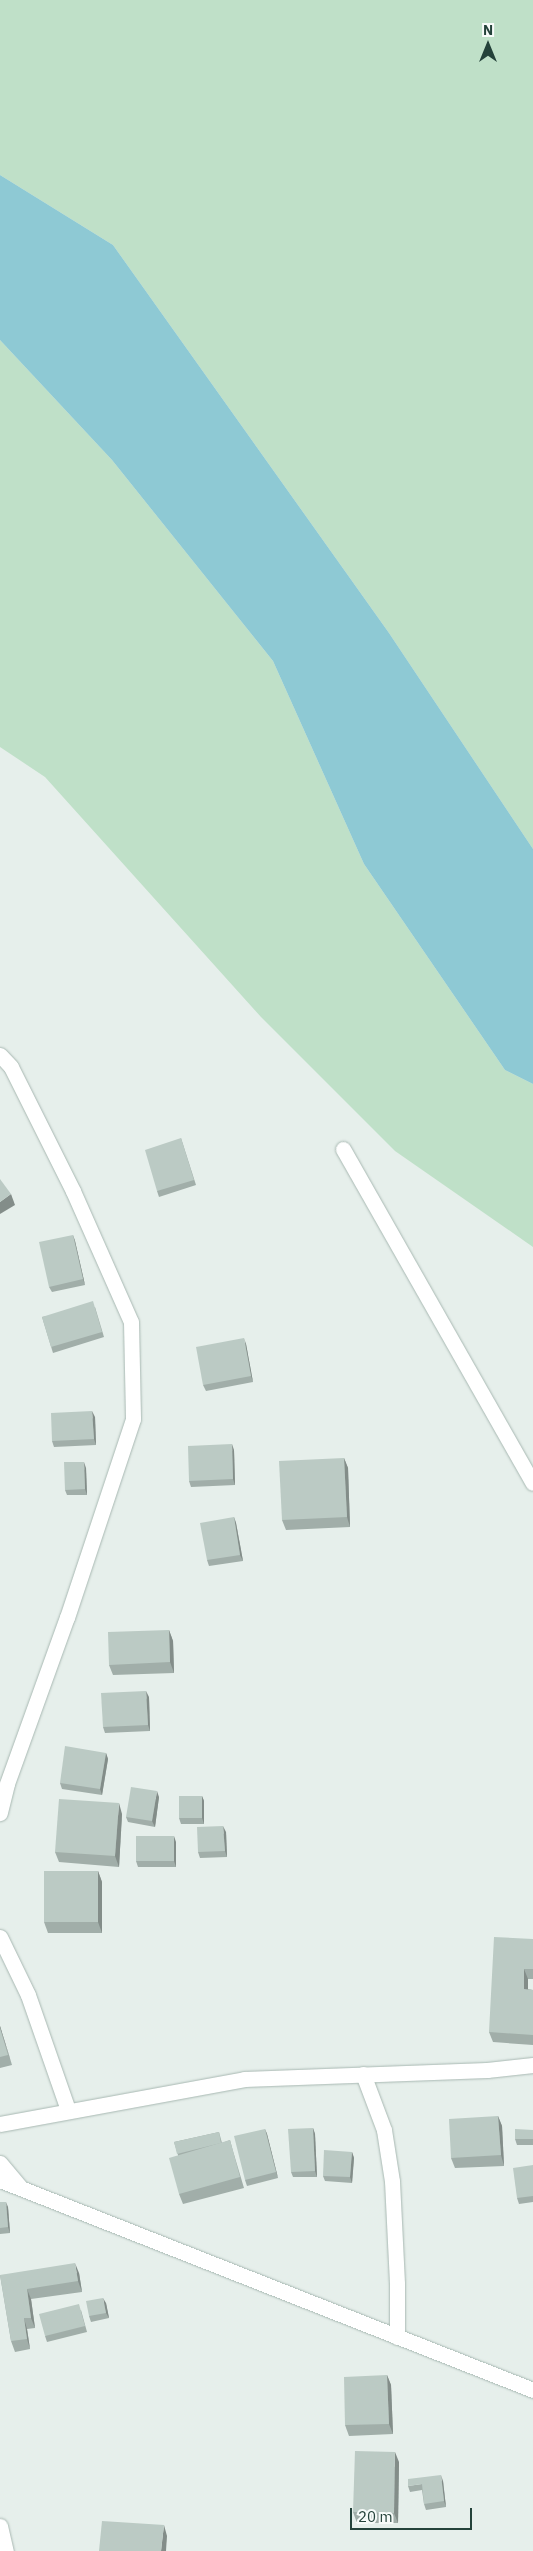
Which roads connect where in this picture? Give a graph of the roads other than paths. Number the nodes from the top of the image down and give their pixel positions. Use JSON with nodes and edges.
{"nodes":[{"id":1,"x":0,"y":1055,"type":"edge"},
{"id":2,"x":343,"y":1149,"type":"dead end"},
{"id":3,"x":533,"y":1483,"type":"edge"},
{"id":4,"x":0,"y":1813,"type":"edge"},
{"id":5,"x":0,"y":1937,"type":"edge"},
{"id":6,"x":533,"y":2064,"type":"edge"},
{"id":7,"x":363,"y":2074,"type":"junction"},
{"id":8,"x":68,"y":2110,"type":"junction"},
{"id":9,"x":0,"y":2124,"type":"edge"},
{"id":10,"x":0,"y":2163,"type":"edge"},
{"id":11,"x":0,"y":2180,"type":"edge"},
{"id":12,"x":21,"y":2188,"type":"junction"},
{"id":13,"x":396,"y":2338,"type":"junction"},
{"id":14,"x":533,"y":2390,"type":"edge"},
{"id":15,"x":0,"y":2526,"type":"edge"},
{"id":16,"x":6,"y":2551,"type":"edge"}],
"edges":[{"from":1,"to":4,"type":"street"},
{"from":2,"to":3,"type":"street"},
{"from":5,"to":8,"type":"street"},
{"from":6,"to":7,"type":"street"},
{"from":7,"to":8,"type":"street"},
{"from":7,"to":13,"type":"street"},
{"from":8,"to":9,"type":"street"},
{"from":10,"to":12,"type":"street"},
{"from":11,"to":12,"type":"street"},
{"from":12,"to":13,"type":"street"},
{"from":13,"to":14,"type":"street"},
{"from":15,"to":16,"type":"street"}]}
